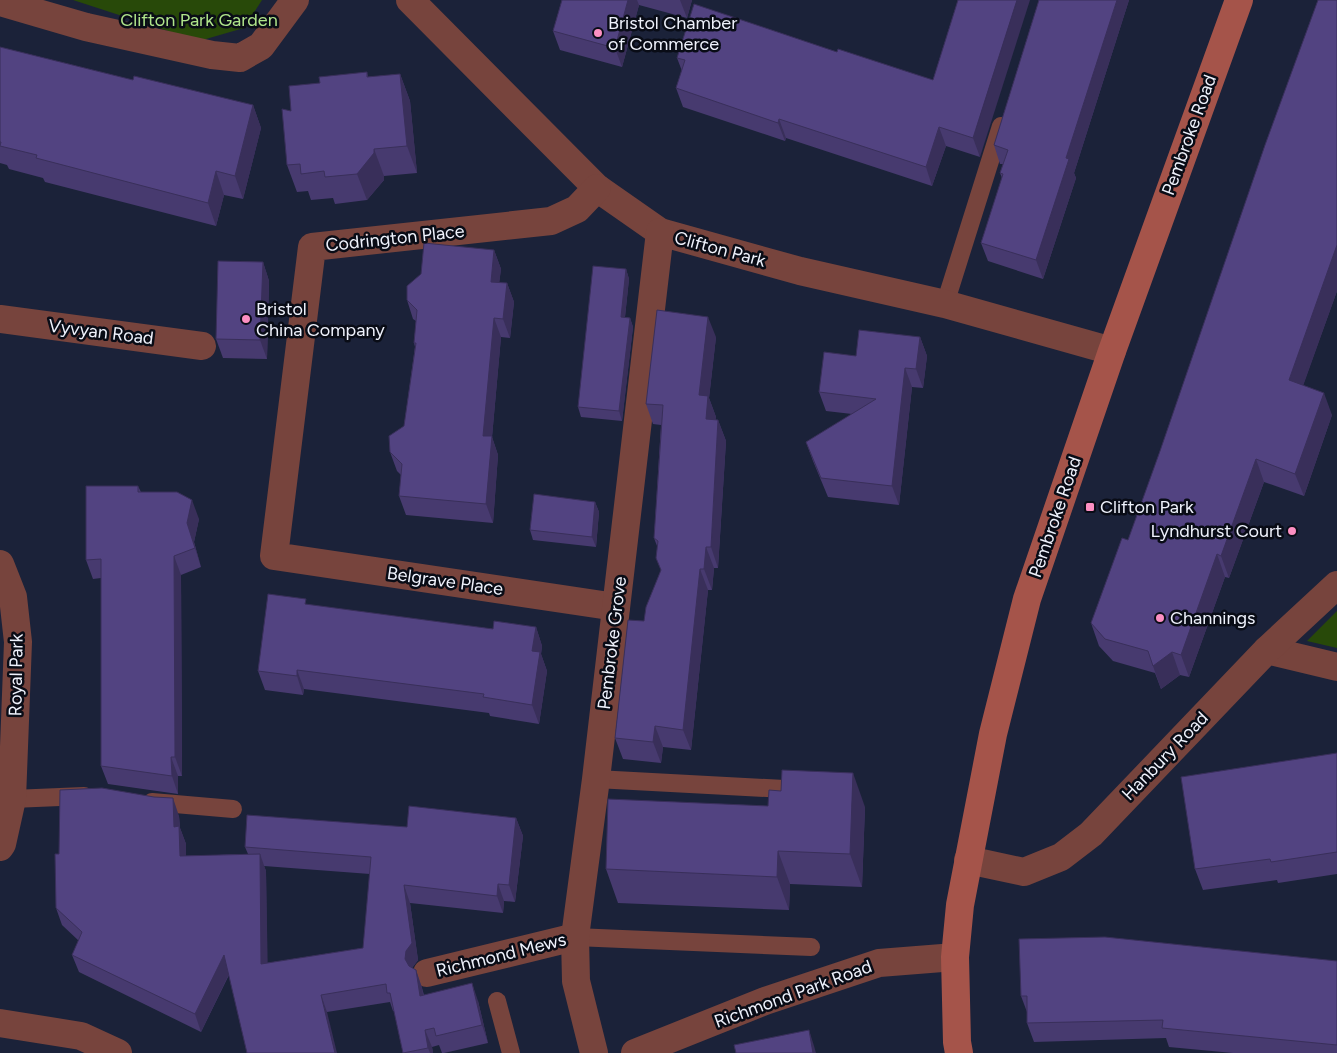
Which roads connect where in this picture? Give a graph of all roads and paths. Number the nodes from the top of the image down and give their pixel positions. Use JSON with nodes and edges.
{"nodes":[{"id":1,"x":294,"y":0,"type":"edge"},
{"id":2,"x":410,"y":0,"type":"edge"},
{"id":3,"x":1239,"y":0,"type":"edge"},
{"id":4,"x":0,"y":2,"type":"edge"},
{"id":5,"x":1005,"y":114,"type":"edge"},
{"id":6,"x":597,"y":188,"type":"junction"},
{"id":7,"x":660,"y":232,"type":"junction"},
{"id":8,"x":944,"y":304,"type":"junction"},
{"id":9,"x":0,"y":319,"type":"edge"},
{"id":10,"x":202,"y":346,"type":"dead end"},
{"id":11,"x":1112,"y":350,"type":"junction"},
{"id":12,"x":274,"y":556,"type":"joint"},
{"id":13,"x":0,"y":564,"type":"edge"},
{"id":14,"x":1337,"y":585,"type":"edge"},
{"id":15,"x":616,"y":607,"type":"junction"},
{"id":16,"x":1267,"y":650,"type":"junction"},
{"id":17,"x":1337,"y":667,"type":"edge"},
{"id":18,"x":596,"y":779,"type":"junction"},
{"id":19,"x":818,"y":791,"type":"edge"},
{"id":20,"x":99,"y":795,"type":"edge"},
{"id":21,"x":12,"y":799,"type":"junction"},
{"id":22,"x":135,"y":799,"type":"edge"},
{"id":23,"x":233,"y":810,"type":"dead end"},
{"id":24,"x":0,"y":847,"type":"edge"},
{"id":25,"x":968,"y":860,"type":"junction"},
{"id":26,"x":575,"y":937,"type":"junction"},
{"id":27,"x":812,"y":947,"type":"dead end"},
{"id":28,"x":955,"y":957,"type":"junction"},
{"id":29,"x":427,"y":973,"type":"dead end"},
{"id":30,"x":497,"y":1001,"type":"dead end"},
{"id":31,"x":0,"y":1023,"type":"edge"},
{"id":32,"x":118,"y":1053,"type":"edge"},
{"id":33,"x":511,"y":1053,"type":"edge"},
{"id":34,"x":594,"y":1053,"type":"edge"},
{"id":35,"x":635,"y":1053,"type":"edge"},
{"id":36,"x":959,"y":1053,"type":"edge"}],
"edges":[{"from":1,"to":4,"type":"street"},
{"from":2,"to":6,"type":"street","name":"Clifton Park"},
{"from":3,"to":11,"type":"main road","name":"Pembroke Road"},
{"from":5,"to":8,"type":"lane"},
{"from":6,"to":7,"type":"street","name":"Clifton Park"},
{"from":6,"to":12,"type":"street","name":"Codrington Place"},
{"from":7,"to":8,"type":"street","name":"Clifton Park"},
{"from":7,"to":15,"type":"street","name":"Pembroke Grove"},
{"from":8,"to":11,"type":"street","name":"Clifton Park"},
{"from":9,"to":10,"type":"street","name":"Vyvyan Road"},
{"from":11,"to":25,"type":"main road","name":"Pembroke Road"},
{"from":12,"to":15,"type":"street","name":"Belgrave Place"},
{"from":13,"to":21,"type":"street","name":"Royal Park"},
{"from":14,"to":16,"type":"street","name":"Hanbury Road"},
{"from":15,"to":18,"type":"street","name":"Pembroke Grove"},
{"from":16,"to":17,"type":"street"},
{"from":16,"to":25,"type":"street","name":"Hanbury Road"},
{"from":18,"to":19,"type":"lane"},
{"from":18,"to":26,"type":"street","name":"Pembroke Grove"},
{"from":20,"to":21,"type":"lane"},
{"from":21,"to":24,"type":"street","name":"Royal Park"},
{"from":22,"to":23,"type":"lane"},
{"from":25,"to":28,"type":"main road","name":"Pembroke Road"},
{"from":26,"to":27,"type":"lane"},
{"from":26,"to":29,"type":"street","name":"Richmond Mews"},
{"from":26,"to":34,"type":"street","name":"Pembroke Grove"},
{"from":28,"to":35,"type":"street","name":"Richmond Park Road"},
{"from":28,"to":36,"type":"main road","name":"Pembroke Road"},
{"from":30,"to":33,"type":"lane"},
{"from":31,"to":32,"type":"street"}]}
